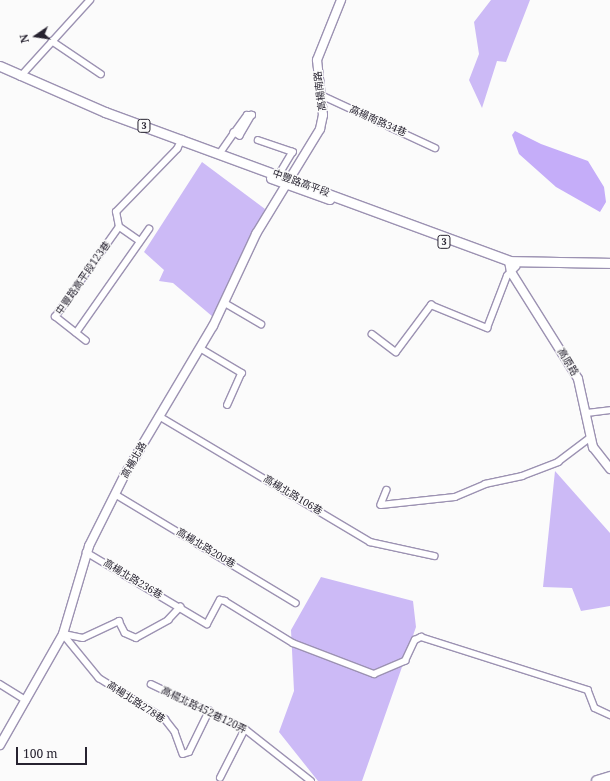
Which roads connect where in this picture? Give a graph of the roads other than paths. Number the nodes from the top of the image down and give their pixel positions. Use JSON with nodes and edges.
{"nodes":[{"id":1,"x":90,"y":0,"type":"edge"},
{"id":2,"x":341,"y":0,"type":"edge"},
{"id":3,"x":52,"y":41,"type":"junction"},
{"id":4,"x":0,"y":66,"type":"edge"},
{"id":5,"x":0,"y":72,"type":"edge"},
{"id":6,"x":101,"y":74,"type":"dead end"},
{"id":7,"x":20,"y":77,"type":"junction"},
{"id":8,"x":321,"y":95,"type":"junction"},
{"id":9,"x":234,"y":133,"type":"dead end"},
{"id":10,"x":258,"y":140,"type":"dead end"},
{"id":11,"x":181,"y":142,"type":"junction"},
{"id":12,"x":435,"y":148,"type":"dead end"},
{"id":13,"x":220,"y":153,"type":"junction"},
{"id":14,"x":279,"y":175,"type":"junction"},
{"id":15,"x":287,"y":181,"type":"junction"},
{"id":16,"x":117,"y":224,"type":"junction"},
{"id":17,"x":149,"y":229,"type":"dead end"},
{"id":18,"x":139,"y":241,"type":"junction"},
{"id":19,"x":610,"y":262,"type":"edge"},
{"id":20,"x":512,"y":266,"type":"junction"},
{"id":21,"x":610,"y":268,"type":"edge"},
{"id":22,"x":225,"y":303,"type":"junction"},
{"id":23,"x":261,"y":324,"type":"dead end"},
{"id":24,"x":76,"y":332,"type":"junction"},
{"id":25,"x":372,"y":334,"type":"dead end"},
{"id":26,"x":86,"y":341,"type":"dead end"},
{"id":27,"x":200,"y":348,"type":"junction"},
{"id":28,"x":228,"y":405,"type":"dead end"},
{"id":29,"x":610,"y":410,"type":"edge"},
{"id":30,"x":587,"y":413,"type":"junction"},
{"id":31,"x":160,"y":416,"type":"junction"},
{"id":32,"x":591,"y":437,"type":"junction"},
{"id":33,"x":610,"y":469,"type":"edge"},
{"id":34,"x":388,"y":490,"type":"dead end"},
{"id":35,"x":115,"y":494,"type":"junction"},
{"id":36,"x":86,"y":552,"type":"junction"},
{"id":37,"x":434,"y":556,"type":"dead end"},
{"id":38,"x":296,"y":603,"type":"dead end"},
{"id":39,"x":180,"y":607,"type":"junction"},
{"id":40,"x":63,"y":634,"type":"junction"},
{"id":41,"x":0,"y":684,"type":"edge"},
{"id":42,"x":152,"y":684,"type":"dead end"},
{"id":43,"x":26,"y":700,"type":"junction"},
{"id":44,"x":209,"y":711,"type":"junction"},
{"id":45,"x":610,"y":715,"type":"edge"},
{"id":46,"x":245,"y":729,"type":"junction"},
{"id":47,"x":0,"y":745,"type":"edge"},
{"id":48,"x":610,"y":777,"type":"edge"},
{"id":49,"x":220,"y":778,"type":"dead end"},
{"id":50,"x":311,"y":781,"type":"edge"},
{"id":51,"x":597,"y":781,"type":"edge"}],
"edges":[{"from":1,"to":3,"type":"street"},
{"from":2,"to":8,"type":"street","name":"高楊南路"},
{"from":3,"to":6,"type":"street"},
{"from":3,"to":7,"type":"street"},
{"from":4,"to":7,"type":"main road","name":"中豐路高平段","number":"3"},
{"from":5,"to":7,"type":"main road","name":"中豐路高平段","number":"3"},
{"from":7,"to":11,"type":"main road","name":"中豐路高平段","number":"3"},
{"from":8,"to":12,"type":"street","name":"高楊南路34巷"},
{"from":8,"to":15,"type":"street","name":"高楊南路"},
{"from":9,"to":13,"type":"street"},
{"from":10,"to":14,"type":"street"},
{"from":11,"to":13,"type":"main road","name":"中豐路高平段","number":"3"},
{"from":11,"to":15,"type":"main road","name":"中豐路高平段","number":"3"},
{"from":11,"to":16,"type":"street","name":"中豐路高平段123巷"},
{"from":13,"to":14,"type":"main road","name":"中豐路高平段","number":"3"},
{"from":14,"to":15,"type":"main road","name":"中豐路高平段","number":"3"},
{"from":15,"to":20,"type":"main road","name":"中豐路高平段","number":"3"},
{"from":15,"to":22,"type":"street","name":"高楊北路"},
{"from":16,"to":18,"type":"street"},
{"from":16,"to":24,"type":"street","name":"中豐路高平段123巷"},
{"from":17,"to":18,"type":"street"},
{"from":18,"to":24,"type":"street"},
{"from":19,"to":20,"type":"main road","name":"中豐路高平段","number":"3"},
{"from":20,"to":21,"type":"main road","name":"中豐路高平段","number":"3"},
{"from":20,"to":25,"type":"street"},
{"from":20,"to":30,"type":"street","name":"高原路"},
{"from":22,"to":23,"type":"street"},
{"from":22,"to":27,"type":"street","name":"高楊北路"},
{"from":24,"to":26,"type":"street","name":"中豐路高平段123巷"},
{"from":27,"to":28,"type":"street"},
{"from":27,"to":31,"type":"street","name":"高楊北路"},
{"from":29,"to":30,"type":"street"},
{"from":30,"to":32,"type":"street","name":"高原路"},
{"from":31,"to":35,"type":"street","name":"高楊北路"},
{"from":31,"to":37,"type":"street","name":"高楊北路106巷"},
{"from":32,"to":33,"type":"street","name":"高原路"},
{"from":32,"to":34,"type":"street"},
{"from":35,"to":36,"type":"street","name":"高楊北路"},
{"from":35,"to":38,"type":"street","name":"高楊北路200巷"},
{"from":36,"to":39,"type":"street","name":"高楊北路236巷"},
{"from":36,"to":40,"type":"street","name":"高楊北路"},
{"from":39,"to":40,"type":"street"},
{"from":39,"to":45,"type":"street","name":"高楊北路236巷"},
{"from":40,"to":43,"type":"street","name":"高楊北路"},
{"from":40,"to":44,"type":"street","name":"高楊北路278巷"},
{"from":41,"to":43,"type":"street"},
{"from":42,"to":44,"type":"street","name":"高楊北路452巷120弄"},
{"from":43,"to":47,"type":"street","name":"高楊北路"},
{"from":44,"to":46,"type":"street","name":"高楊北路452巷120弄"},
{"from":46,"to":49,"type":"street"},
{"from":46,"to":50,"type":"street","name":"高楊北路452巷120弄"},
{"from":48,"to":51,"type":"highway"}]}
